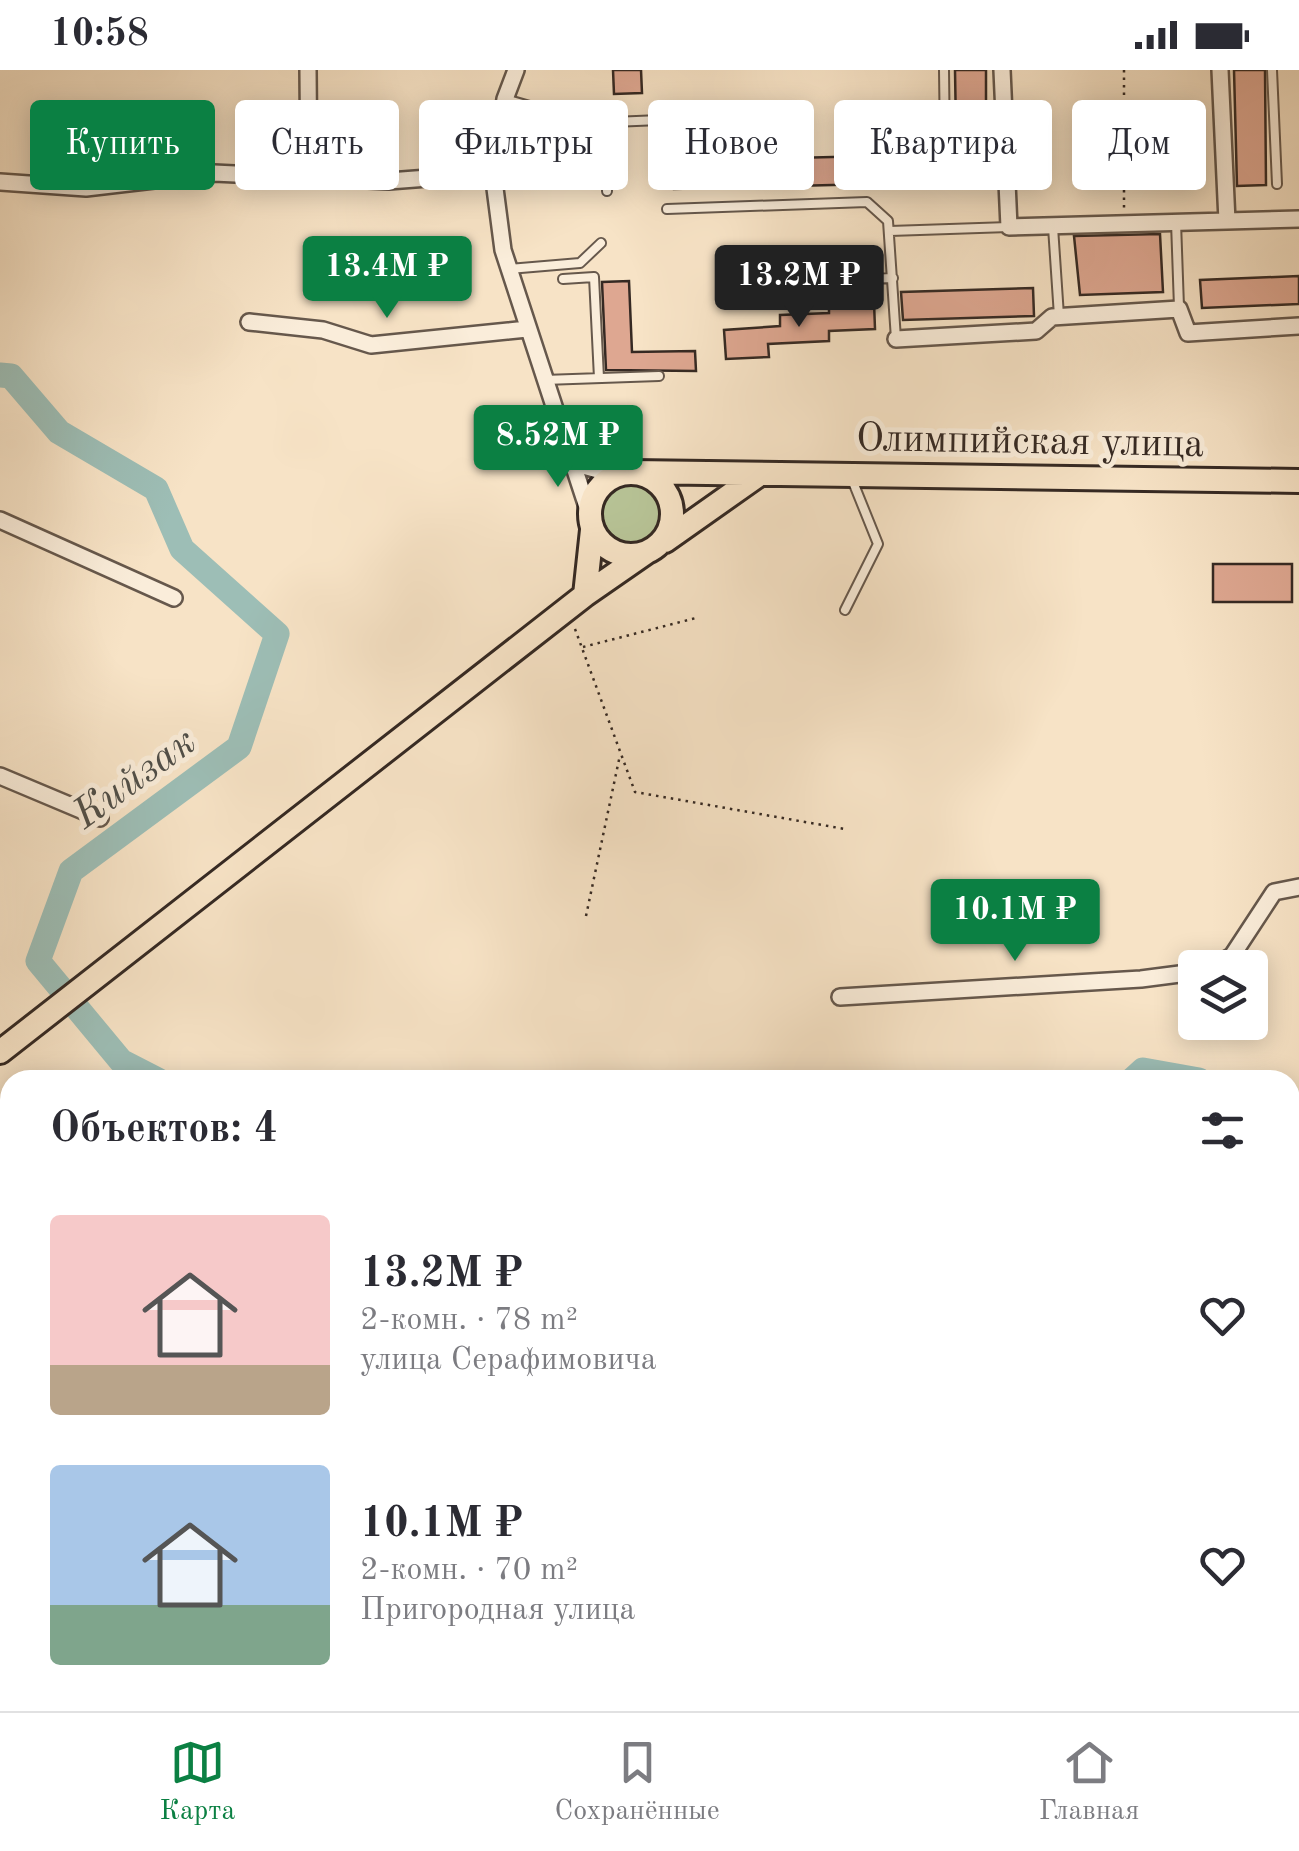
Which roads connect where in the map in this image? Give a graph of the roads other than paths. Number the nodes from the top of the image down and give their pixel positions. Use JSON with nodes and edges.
{"nodes":[{"id":1,"x":308,"y":70,"type":"edge"},
{"id":2,"x":516,"y":70,"type":"edge"},
{"id":3,"x":944,"y":70,"type":"edge"},
{"id":4,"x":1002,"y":70,"type":"edge"},
{"id":5,"x":1220,"y":70,"type":"edge"},
{"id":6,"x":1272,"y":70,"type":"edge"},
{"id":7,"x":506,"y":98,"type":"joint"},
{"id":8,"x":308,"y":100,"type":"edge"},
{"id":9,"x":513,"y":100,"type":"edge"},
{"id":10,"x":944,"y":100,"type":"edge"},
{"id":11,"x":1003,"y":100,"type":"edge"},
{"id":12,"x":235,"y":175,"type":"edge"},
{"id":13,"x":0,"y":182,"type":"edge"},
{"id":14,"x":1277,"y":184,"type":"dead end"},
{"id":15,"x":496,"y":190,"type":"edge"},
{"id":16,"x":1007,"y":190,"type":"edge"},
{"id":17,"x":667,"y":209,"type":"dead end"},
{"id":18,"x":1299,"y":219,"type":"edge"},
{"id":19,"x":1226,"y":221,"type":"junction"},
{"id":20,"x":1176,"y":222,"type":"junction"},
{"id":21,"x":1052,"y":227,"type":"junction"},
{"id":22,"x":1009,"y":228,"type":"junction"},
{"id":23,"x":890,"y":231,"type":"junction"},
{"id":24,"x":601,"y":242,"type":"dead end"},
{"id":25,"x":509,"y":269,"type":"junction"},
{"id":26,"x":562,"y":278,"type":"dead end"},
{"id":27,"x":893,"y":278,"type":"junction"},
{"id":28,"x":727,"y":300,"type":"dead end"},
{"id":29,"x":1179,"y":309,"type":"junction"},
{"id":30,"x":1059,"y":316,"type":"junction"},
{"id":31,"x":249,"y":322,"type":"dead end"},
{"id":32,"x":1299,"y":326,"type":"edge"},
{"id":33,"x":527,"y":329,"type":"junction"},
{"id":34,"x":896,"y":339,"type":"joint"},
{"id":35,"x":659,"y":376,"type":"dead end"},
{"id":36,"x":599,"y":378,"type":"junction"},
{"id":37,"x":544,"y":380,"type":"junction"},
{"id":38,"x":568,"y":452,"type":"junction"},
{"id":39,"x":624,"y":473,"type":"junction"},
{"id":40,"x":849,"y":473,"type":"junction"},
{"id":41,"x":760,"y":474,"type":"junction"},
{"id":42,"x":1299,"y":481,"type":"edge"},
{"id":43,"x":0,"y":520,"type":"edge"},
{"id":44,"x":591,"y":521,"type":"junction"},
{"id":45,"x":654,"y":548,"type":"junction"},
{"id":46,"x":174,"y":598,"type":"dead end"},
{"id":47,"x":576,"y":602,"type":"junction"},
{"id":48,"x":845,"y":610,"type":"dead end"},
{"id":49,"x":0,"y":776,"type":"edge"},
{"id":50,"x":100,"y":818,"type":"dead end"},
{"id":51,"x":1299,"y":887,"type":"edge"},
{"id":52,"x":1236,"y":950,"type":"edge"},
{"id":53,"x":1178,"y":974,"type":"edge"},
{"id":54,"x":840,"y":996,"type":"dead end"},
{"id":55,"x":3,"y":1049,"type":"edge"}],
"edges":[{"from":1,"to":8,"type":"street"},
{"from":2,"to":7,"type":"street"},
{"from":3,"to":10,"type":"lane"},
{"from":4,"to":11,"type":"street"},
{"from":5,"to":19,"type":"street"},
{"from":6,"to":14,"type":"lane"},
{"from":7,"to":9,"type":"lane"},
{"from":12,"to":13,"type":"street"},
{"from":15,"to":25,"type":"street"},
{"from":16,"to":22,"type":"street"},
{"from":17,"to":23,"type":"lane"},
{"from":18,"to":19,"type":"street"},
{"from":19,"to":20,"type":"street"},
{"from":20,"to":21,"type":"street"},
{"from":20,"to":29,"type":"lane"},
{"from":21,"to":22,"type":"street"},
{"from":21,"to":30,"type":"lane"},
{"from":22,"to":23,"type":"lane"},
{"from":23,"to":27,"type":"lane"},
{"from":24,"to":25,"type":"lane"},
{"from":25,"to":33,"type":"street"},
{"from":26,"to":36,"type":"lane"},
{"from":27,"to":28,"type":"lane"},
{"from":27,"to":34,"type":"lane"},
{"from":29,"to":30,"type":"street"},
{"from":29,"to":32,"type":"street"},
{"from":30,"to":34,"type":"street"},
{"from":31,"to":33,"type":"street"},
{"from":33,"to":37,"type":"street"},
{"from":35,"to":36,"type":"lane"},
{"from":36,"to":37,"type":"lane"},
{"from":37,"to":38,"type":"street"},
{"from":38,"to":39,"type":"street"},
{"from":38,"to":44,"type":"street"},
{"from":39,"to":41,"type":"main road","name":"Олимпийская улица"},
{"from":39,"to":44,"type":"main road"},
{"from":39,"to":45,"type":"main road"},
{"from":40,"to":41,"type":"main road","name":"Олимпийская улица"},
{"from":40,"to":42,"type":"main road","name":"Олимпийская улица"},
{"from":40,"to":48,"type":"lane"},
{"from":41,"to":45,"type":"main road"},
{"from":43,"to":46,"type":"street"},
{"from":44,"to":45,"type":"main road"},
{"from":44,"to":47,"type":"main road"},
{"from":45,"to":47,"type":"main road"},
{"from":47,"to":55,"type":"main road"},
{"from":49,"to":50,"type":"street"},
{"from":51,"to":52,"type":"street"},
{"from":53,"to":54,"type":"street"}]}
